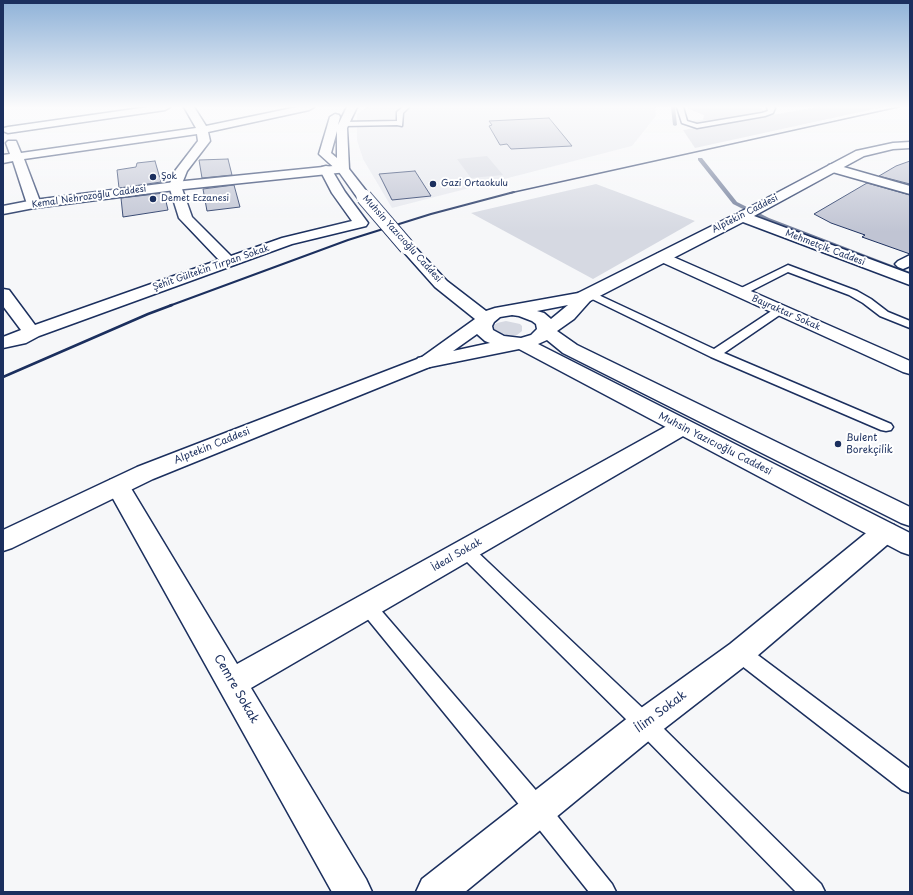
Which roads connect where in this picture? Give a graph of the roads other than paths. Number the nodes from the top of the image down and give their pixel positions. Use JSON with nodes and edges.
{"nodes":[{"id":1,"x":14,"y":149,"type":"edge"},
{"id":2,"x":73,"y":149,"type":"edge"},
{"id":3,"x":198,"y":149,"type":"edge"},
{"id":4,"x":326,"y":149,"type":"edge"},
{"id":5,"x":343,"y":149,"type":"edge"},
{"id":6,"x":882,"y":149,"type":"edge"},
{"id":7,"x":17,"y":157,"type":"junction"},
{"id":8,"x":3,"y":159,"type":"edge"},
{"id":9,"x":833,"y":168,"type":"junction"},
{"id":10,"x":343,"y":169,"type":"junction"},
{"id":11,"x":326,"y":170,"type":"junction"},
{"id":12,"x":175,"y":186,"type":"junction"},
{"id":13,"x":910,"y":190,"type":"edge"},
{"id":14,"x":34,"y":204,"type":"junction"},
{"id":15,"x":759,"y":208,"type":"junction"},
{"id":16,"x":3,"y":210,"type":"edge"},
{"id":17,"x":741,"y":216,"type":"junction"},
{"id":18,"x":662,"y":257,"type":"junction"},
{"id":19,"x":229,"y":262,"type":"junction"},
{"id":20,"x":908,"y":264,"type":"edge"},
{"id":21,"x":910,"y":280,"type":"edge"},
{"id":22,"x":741,"y":292,"type":"junction"},
{"id":23,"x":3,"y":294,"type":"edge"},
{"id":24,"x":587,"y":296,"type":"junction"},
{"id":25,"x":512,"y":310,"type":"junction"},
{"id":26,"x":780,"y":310,"type":"junction"},
{"id":27,"x":486,"y":319,"type":"junction"},
{"id":28,"x":910,"y":324,"type":"edge"},
{"id":29,"x":546,"y":331,"type":"junction"},
{"id":30,"x":32,"y":333,"type":"junction"},
{"id":31,"x":3,"y":343,"type":"edge"},
{"id":32,"x":521,"y":343,"type":"junction"},
{"id":33,"x":3,"y":347,"type":"edge"},
{"id":34,"x":716,"y":354,"type":"junction"},
{"id":35,"x":425,"y":362,"type":"junction"},
{"id":36,"x":910,"y":368,"type":"edge"},
{"id":37,"x":682,"y":427,"type":"junction"},
{"id":38,"x":886,"y":427,"type":"dead end"},
{"id":39,"x":118,"y":486,"type":"junction"},
{"id":40,"x":902,"y":531,"type":"edge"},
{"id":41,"x":3,"y":541,"type":"edge"},
{"id":42,"x":465,"y":550,"type":"junction"},
{"id":43,"x":366,"y":606,"type":"junction"},
{"id":44,"x":740,"y":653,"type":"junction"},
{"id":45,"x":232,"y":683,"type":"junction"},
{"id":46,"x":645,"y":724,"type":"junction"},
{"id":47,"x":910,"y":782,"type":"edge"},
{"id":48,"x":538,"y":810,"type":"junction"},
{"id":49,"x":350,"y":891,"type":"edge"},
{"id":50,"x":435,"y":892,"type":"edge"},
{"id":51,"x":604,"y":892,"type":"edge"},
{"id":52,"x":813,"y":892,"type":"edge"}],
"edges":[{"from":1,"to":7,"type":"street"},
{"from":2,"to":7,"type":"street"},
{"from":3,"to":12,"type":"street"},
{"from":4,"to":10,"type":"street","name":"Muhsin Yazıcıoğlu Caddesi"},
{"from":5,"to":10,"type":"street"},
{"from":6,"to":9,"type":"street","name":"Alptekin Caddesi"},
{"from":7,"to":8,"type":"street"},
{"from":7,"to":14,"type":"street"},
{"from":9,"to":13,"type":"street"},
{"from":9,"to":15,"type":"street","name":"Alptekin Caddesi"},
{"from":10,"to":11,"type":"street","name":"Kemal Nehrozoğlu Caddesi"},
{"from":10,"to":27,"type":"street","name":"Muhsin Yazıcıoğlu Caddesi","bridge":true},
{"from":11,"to":12,"type":"street","name":"Kemal Nehrozoğlu Caddesi"},
{"from":11,"to":19,"type":"street","name":"Şehit Gültekin Tırpan Sokak"},
{"from":12,"to":14,"type":"street","name":"Kemal Nehrozoğlu Caddesi"},
{"from":12,"to":19,"type":"street"},
{"from":14,"to":16,"type":"street","name":"Kemal Nehrozoğlu Caddesi"},
{"from":15,"to":17,"type":"street","name":"Alptekin Caddesi"},
{"from":15,"to":20,"type":"street","name":"Mehmetçik Caddesi"},
{"from":17,"to":18,"type":"street","name":"Alptekin Caddesi"},
{"from":17,"to":21,"type":"street","name":"Mehmetçik Caddesi"},
{"from":18,"to":22,"type":"street","name":"Bayraktar Sokak"},
{"from":18,"to":24,"type":"street","name":"Alptekin Caddesi"},
{"from":19,"to":30,"type":"street","name":"Şehit Gültekin Tırpan Sokak"},
{"from":22,"to":26,"type":"street","name":"Bayraktar Sokak"},
{"from":22,"to":28,"type":"lane"},
{"from":23,"to":30,"type":"street"},
{"from":24,"to":25,"type":"street"},
{"from":24,"to":29,"type":"street"},
{"from":24,"to":34,"type":"lane"},
{"from":25,"to":27,"type":"street"},
{"from":25,"to":29,"type":"street"},
{"from":26,"to":34,"type":"lane"},
{"from":26,"to":36,"type":"street","name":"Bayraktar Sokak"},
{"from":27,"to":32,"type":"street"},
{"from":27,"to":35,"type":"street"},
{"from":29,"to":32,"type":"street"},
{"from":29,"to":40,"type":"street","name":"Muhsin Yazıcıoğlu Caddesi"},
{"from":30,"to":31,"type":"street","name":"Şehit Gültekin Tırpan Sokak"},
{"from":30,"to":33,"type":"street"},
{"from":32,"to":35,"type":"street"},
{"from":32,"to":37,"type":"street","name":"Muhsin Yazıcıoğlu Caddesi"},
{"from":34,"to":38,"type":"lane"},
{"from":35,"to":39,"type":"street","name":"Alptekin Caddesi"},
{"from":37,"to":40,"type":"street","name":"Muhsin Yazıcıoğlu Caddesi"},
{"from":37,"to":42,"type":"street","name":"İdeal Sokak"},
{"from":39,"to":41,"type":"street","name":"Alptekin Caddesi"},
{"from":39,"to":45,"type":"street","name":"Cemre Sokak"},
{"from":40,"to":44,"type":"street","name":"İlim Sokak"},
{"from":42,"to":43,"type":"street","name":"İdeal Sokak"},
{"from":42,"to":46,"type":"lane"},
{"from":43,"to":45,"type":"street","name":"İdeal Sokak"},
{"from":43,"to":48,"type":"lane"},
{"from":44,"to":46,"type":"street","name":"İlim Sokak"},
{"from":44,"to":47,"type":"lane"},
{"from":45,"to":49,"type":"street","name":"Cemre Sokak"},
{"from":46,"to":48,"type":"street","name":"İlim Sokak"},
{"from":46,"to":52,"type":"lane"},
{"from":48,"to":50,"type":"street","name":"İlim Sokak"},
{"from":48,"to":51,"type":"lane"}]}
